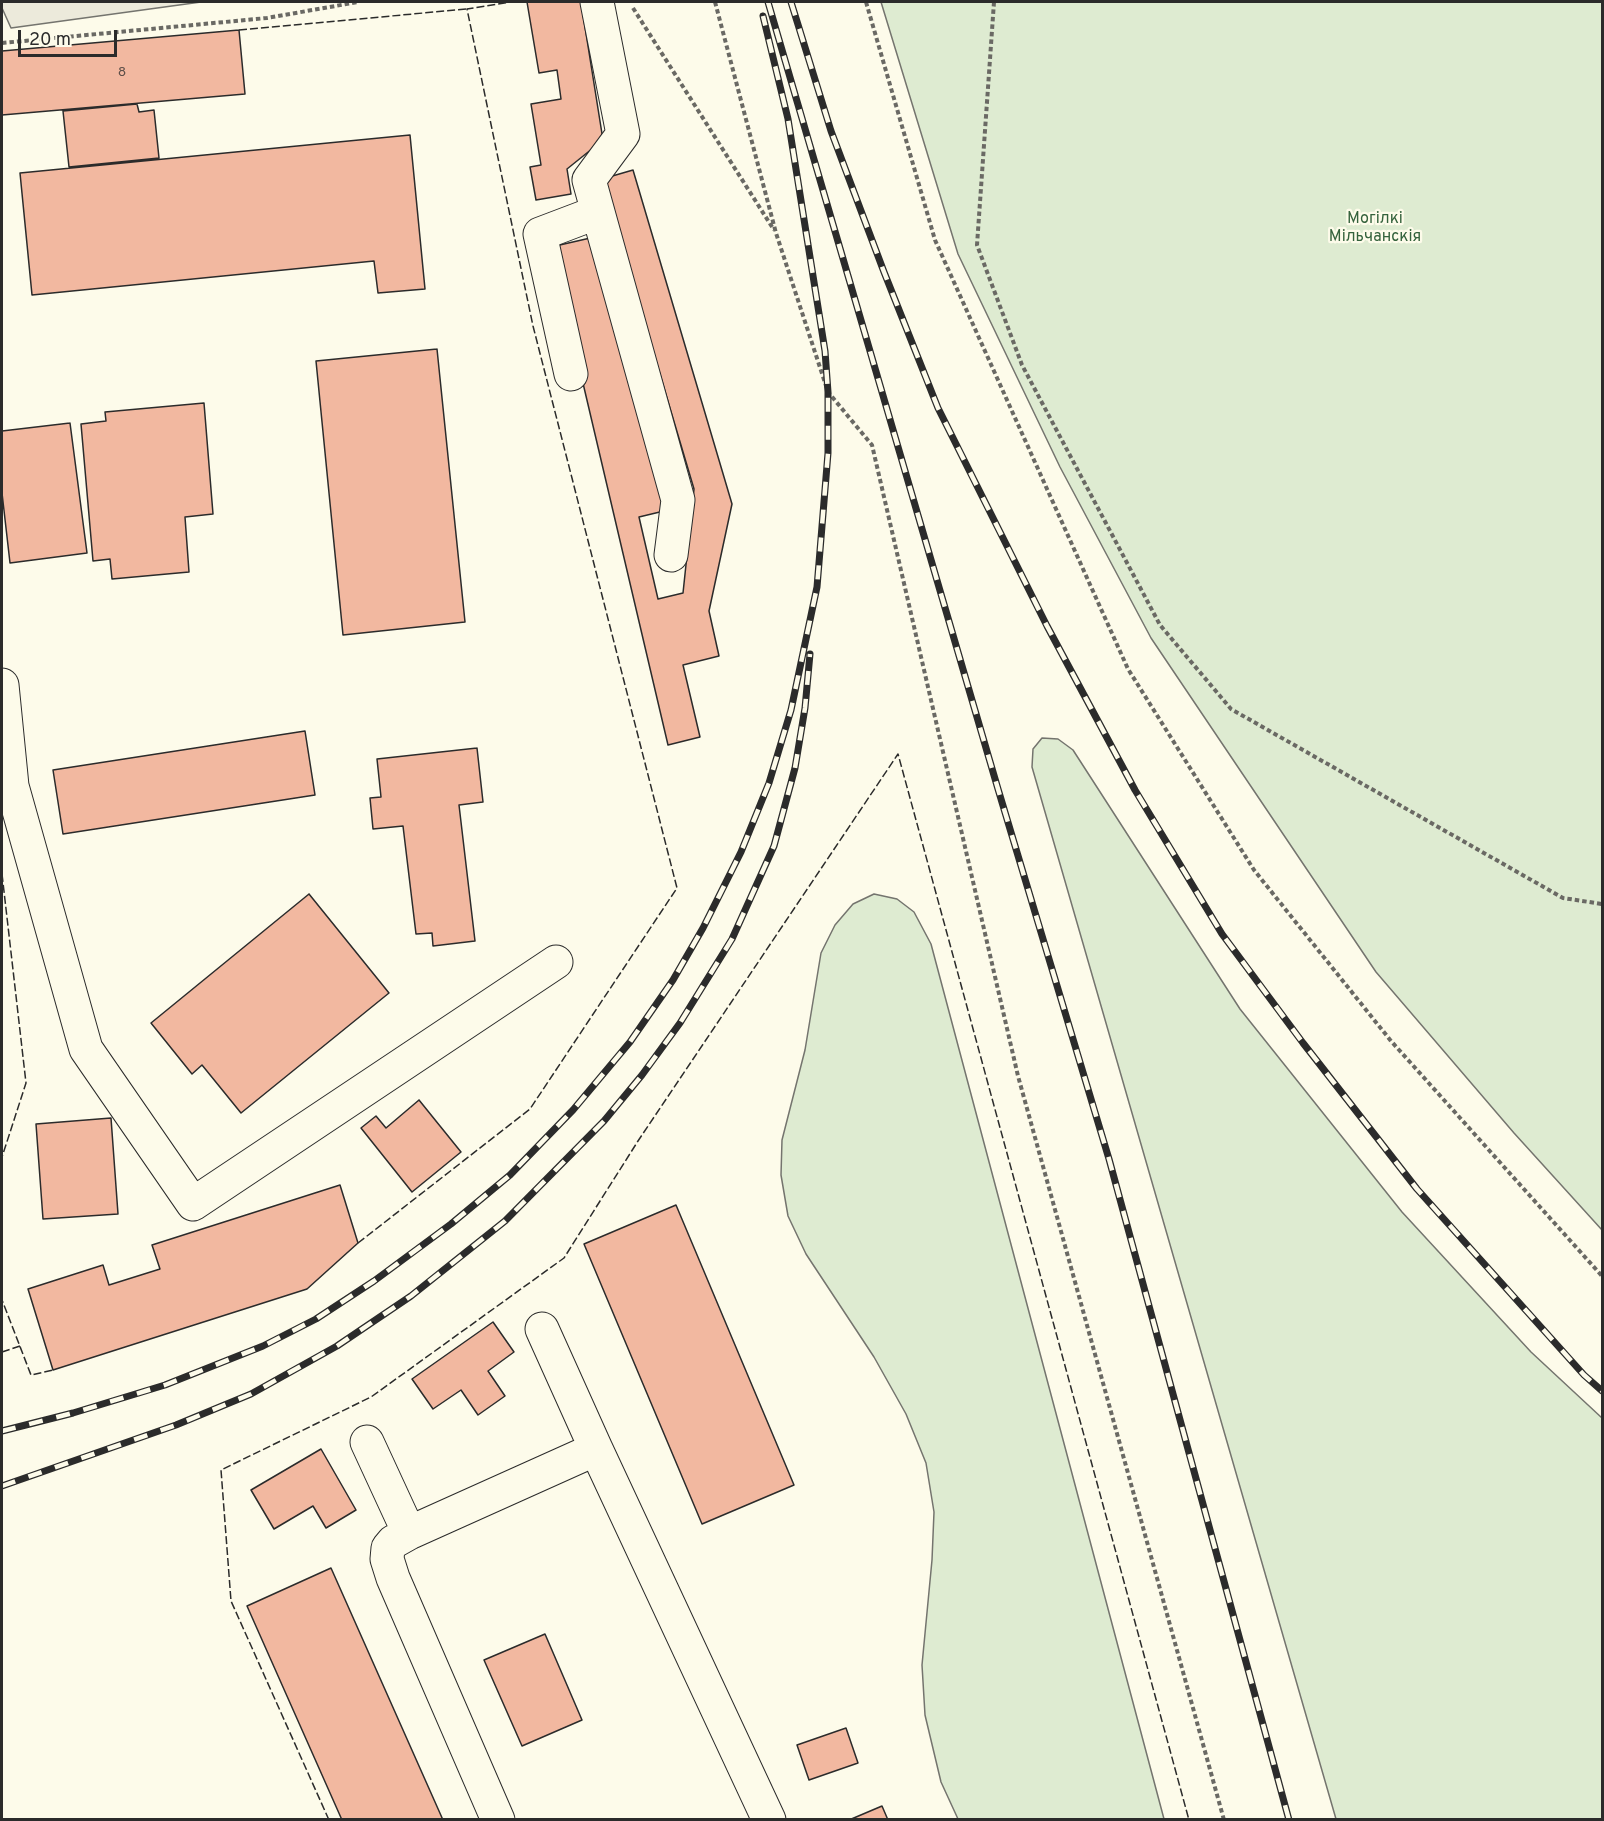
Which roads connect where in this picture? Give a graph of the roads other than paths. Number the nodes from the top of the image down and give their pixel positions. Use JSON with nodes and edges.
{"nodes":[{"id":1,"x":597,"y":2,"type":"edge"},
{"id":2,"x":598,"y":212,"type":"junction"},
{"id":3,"x":571,"y":374,"type":"dead end"},
{"id":4,"x":671,"y":555,"type":"dead end"},
{"id":5,"x":2,"y":685,"type":"edge"},
{"id":6,"x":556,"y":962,"type":"dead end"},
{"id":7,"x":542,"y":1329,"type":"dead end"},
{"id":8,"x":367,"y":1442,"type":"dead end"},
{"id":9,"x":596,"y":1449,"type":"junction"},
{"id":10,"x":410,"y":1533,"type":"junction"},
{"id":11,"x":498,"y":1820,"type":"edge"},
{"id":12,"x":769,"y":1820,"type":"edge"}],
"edges":[{"from":1,"to":2,"type":"lane"},
{"from":2,"to":3,"type":"lane"},
{"from":2,"to":4,"type":"lane"},
{"from":5,"to":6,"type":"lane"},
{"from":7,"to":9,"type":"lane"},
{"from":8,"to":10,"type":"lane"},
{"from":9,"to":10,"type":"lane"},
{"from":9,"to":12,"type":"lane"},
{"from":10,"to":11,"type":"lane"}]}
